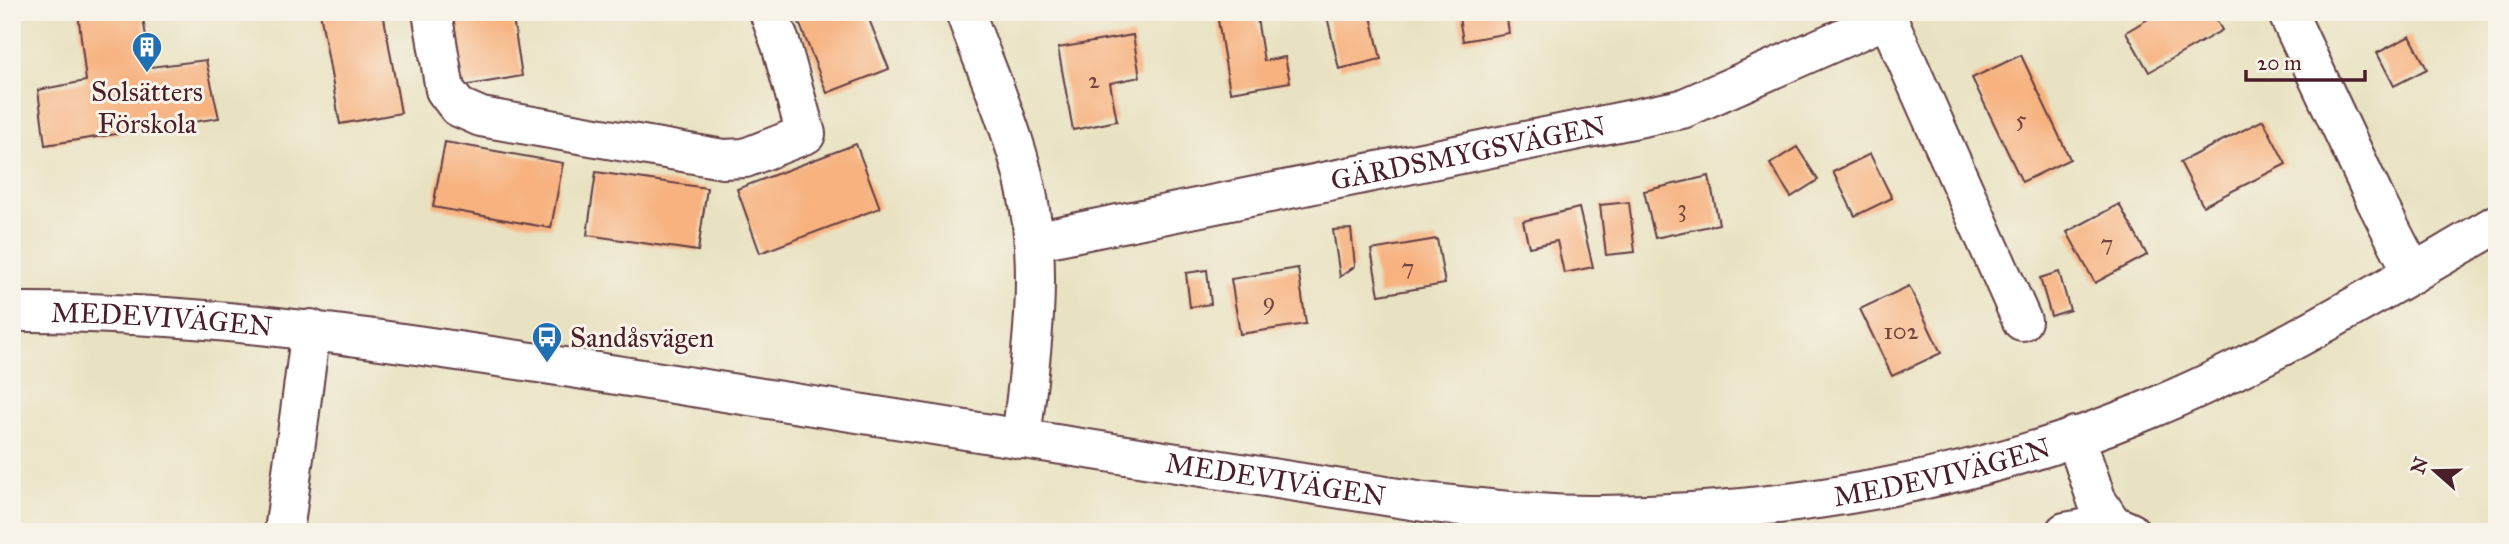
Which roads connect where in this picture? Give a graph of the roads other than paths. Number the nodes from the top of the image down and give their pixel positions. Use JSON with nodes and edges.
{"nodes":[{"id":1,"x":432,"y":12,"type":"edge"},
{"id":2,"x":769,"y":12,"type":"edge"},
{"id":3,"x":965,"y":12,"type":"edge"},
{"id":4,"x":2287,"y":12,"type":"edge"},
{"id":5,"x":1887,"y":15,"type":"edge"},
{"id":6,"x":2497,"y":224,"type":"edge"},
{"id":7,"x":1034,"y":241,"type":"junction"},
{"id":8,"x":2413,"y":273,"type":"junction"},
{"id":9,"x":12,"y":312,"type":"edge"},
{"id":10,"x":2022,"y":321,"type":"dead end"},
{"id":11,"x":311,"y":329,"type":"junction"},
{"id":12,"x":2075,"y":436,"type":"junction"},
{"id":13,"x":1021,"y":439,"type":"junction"},
{"id":14,"x":1597,"y":524,"type":"edge"},
{"id":15,"x":2121,"y":528,"type":"edge"},
{"id":16,"x":284,"y":532,"type":"edge"},
{"id":17,"x":2065,"y":532,"type":"edge"}],
"edges":[{"from":1,"to":2,"type":"street"},
{"from":3,"to":7,"type":"street"},
{"from":4,"to":8,"type":"street"},
{"from":5,"to":7,"type":"street","name":"GÄRDSMYGSVÄGEN"},
{"from":5,"to":10,"type":"street"},
{"from":6,"to":8,"type":"street","name":"MEDEVIVÄGEN"},
{"from":7,"to":13,"type":"street"},
{"from":8,"to":12,"type":"street","name":"MEDEVIVÄGEN"},
{"from":9,"to":11,"type":"street","name":"MEDEVIVÄGEN"},
{"from":11,"to":13,"type":"street","name":"MEDEVIVÄGEN"},
{"from":11,"to":16,"type":"street","name":"MEDEVIVÄGEN"},
{"from":12,"to":14,"type":"street","name":"MEDEVIVÄGEN"},
{"from":12,"to":15,"type":"street"},
{"from":13,"to":14,"type":"street","name":"MEDEVIVÄGEN"},
{"from":15,"to":17,"type":"street"}]}
